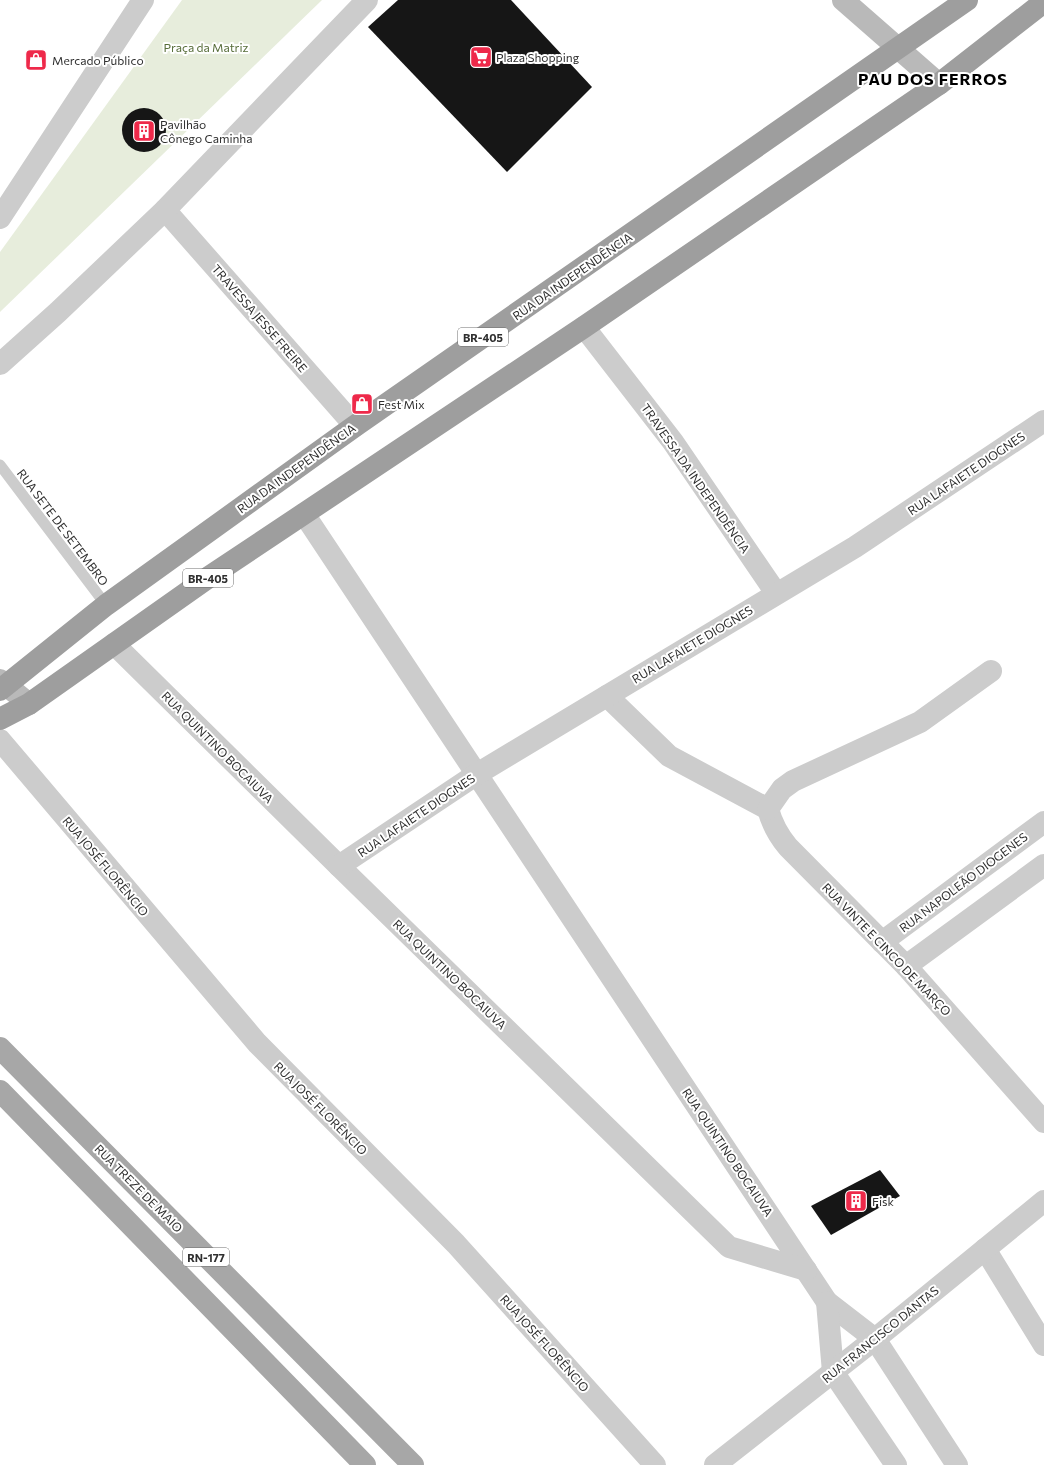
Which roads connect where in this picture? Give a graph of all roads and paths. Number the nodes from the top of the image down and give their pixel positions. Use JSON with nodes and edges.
{"nodes":[{"id":1,"x":143,"y":0,"type":"edge"},
{"id":2,"x":367,"y":0,"type":"edge"},
{"id":3,"x":843,"y":0,"type":"edge"},
{"id":4,"x":967,"y":0,"type":"edge"},
{"id":5,"x":1044,"y":2,"type":"edge"},
{"id":6,"x":899,"y":49,"type":"junction"},
{"id":7,"x":939,"y":84,"type":"junction"},
{"id":8,"x":165,"y":210,"type":"junction"},
{"id":9,"x":0,"y":218,"type":"edge"},
{"id":10,"x":584,"y":327,"type":"junction"},
{"id":11,"x":0,"y":364,"type":"edge"},
{"id":12,"x":1044,"y":421,"type":"edge"},
{"id":13,"x":355,"y":426,"type":"junction"},
{"id":14,"x":0,"y":465,"type":"edge"},
{"id":15,"x":304,"y":514,"type":"junction"},
{"id":16,"x":776,"y":593,"type":"junction"},
{"id":17,"x":106,"y":605,"type":"junction"},
{"id":18,"x":114,"y":644,"type":"junction"},
{"id":19,"x":991,"y":671,"type":"dead end"},
{"id":20,"x":2,"y":685,"type":"edge"},
{"id":21,"x":607,"y":696,"type":"junction"},
{"id":22,"x":29,"y":704,"type":"junction"},
{"id":23,"x":0,"y":719,"type":"edge"},
{"id":24,"x":0,"y":740,"type":"edge"},
{"id":25,"x":477,"y":774,"type":"junction"},
{"id":26,"x":768,"y":809,"type":"junction"},
{"id":27,"x":1044,"y":822,"type":"edge"},
{"id":28,"x":998,"y":856,"type":"junction"},
{"id":29,"x":1044,"y":865,"type":"edge"},
{"id":30,"x":339,"y":866,"type":"junction"},
{"id":31,"x":1019,"y":884,"type":"junction"},
{"id":32,"x":882,"y":942,"type":"junction"},
{"id":33,"x":906,"y":966,"type":"junction"},
{"id":34,"x":0,"y":1048,"type":"edge"},
{"id":35,"x":0,"y":1091,"type":"edge"},
{"id":36,"x":1044,"y":1122,"type":"edge"},
{"id":37,"x":1044,"y":1202,"type":"edge"},
{"id":38,"x":985,"y":1249,"type":"junction"},
{"id":39,"x":806,"y":1270,"type":"junction"},
{"id":40,"x":827,"y":1302,"type":"junction"},
{"id":41,"x":875,"y":1339,"type":"junction"},
{"id":42,"x":1044,"y":1345,"type":"edge"},
{"id":43,"x":833,"y":1372,"type":"junction"},
{"id":44,"x":365,"y":1465,"type":"edge"},
{"id":45,"x":413,"y":1465,"type":"edge"},
{"id":46,"x":655,"y":1465,"type":"edge"},
{"id":47,"x":715,"y":1465,"type":"edge"},
{"id":48,"x":896,"y":1465,"type":"edge"},
{"id":49,"x":958,"y":1465,"type":"edge"}],
"edges":[{"from":1,"to":9,"type":"street"},
{"from":2,"to":8,"type":"street"},
{"from":3,"to":6,"type":"main road"},
{"from":4,"to":6,"type":"highway","name":"RUA DA INDEPENDÊNCIA","number":"BR-405"},
{"from":5,"to":7,"type":"highway","number":"BR-405"},
{"from":6,"to":7,"type":"main road"},
{"from":6,"to":13,"type":"highway","name":"RUA DA INDEPENDÊNCIA","number":"BR-405"},
{"from":7,"to":10,"type":"highway","number":"BR-405"},
{"from":8,"to":11,"type":"street"},
{"from":8,"to":13,"type":"street","name":"TRAVESSA JESSE FREIRE"},
{"from":10,"to":15,"type":"highway","number":"BR-405"},
{"from":10,"to":16,"type":"street","name":"TRAVESSA DA INDEPENDÊNCIA"},
{"from":12,"to":16,"type":"street","name":"RUA LAFAIETE DIOGNES"},
{"from":13,"to":17,"type":"highway","name":"RUA DA INDEPENDÊNCIA","number":"BR-405"},
{"from":14,"to":17,"type":"lane","name":"RUA SETE DE SETEMBRO"},
{"from":15,"to":18,"type":"highway","number":"BR-405"},
{"from":15,"to":25,"type":"street","name":"RUA QUINTINO BOCAIUVA"},
{"from":16,"to":21,"type":"street","name":"RUA LAFAIETE DIOGNES"},
{"from":17,"to":20,"type":"highway","name":"RUA DA INDEPENDÊNCIA","number":"BR-405"},
{"from":18,"to":22,"type":"highway","number":"BR-405"},
{"from":18,"to":30,"type":"street","name":"RUA QUINTINO BOCAIUVA"},
{"from":19,"to":26,"type":"street"},
{"from":20,"to":22,"type":"main road"},
{"from":21,"to":25,"type":"street","name":"RUA LAFAIETE DIOGNES"},
{"from":21,"to":26,"type":"street"},
{"from":22,"to":23,"type":"highway","number":"BR-405"},
{"from":24,"to":46,"type":"street","name":"RUA JOSÉ FLORÊNCIO"},
{"from":25,"to":30,"type":"street","name":"RUA LAFAIETE DIOGNES"},
{"from":25,"to":39,"type":"street","name":"RUA QUINTINO BOCAIUVA"},
{"from":26,"to":32,"type":"street","name":"RUA VINTE E CINCO DE MARÇO"},
{"from":27,"to":28,"type":"street","name":"RUA NAPOLEÃO DIOGENES"},
{"from":28,"to":31,"type":"street"},
{"from":28,"to":32,"type":"street","name":"RUA NAPOLEÃO DIOGENES"},
{"from":29,"to":31,"type":"street"},
{"from":30,"to":39,"type":"street","name":"RUA QUINTINO BOCAIUVA"},
{"from":31,"to":33,"type":"street"},
{"from":32,"to":33,"type":"street","name":"RUA VINTE E CINCO DE MARÇO"},
{"from":33,"to":36,"type":"street","name":"RUA VINTE E CINCO DE MARÇO"},
{"from":34,"to":45,"type":"main road","name":"RUA TREZE DE MAIO","number":"RN-177"},
{"from":35,"to":44,"type":"main road","number":"RN-177"},
{"from":37,"to":38,"type":"street","name":"RUA FRANCISCO DANTAS"},
{"from":38,"to":41,"type":"street","name":"RUA FRANCISCO DANTAS"},
{"from":38,"to":42,"type":"street"},
{"from":39,"to":40,"type":"street","name":"RUA QUINTINO BOCAIUVA"},
{"from":40,"to":41,"type":"street","name":"RUA QUINTINO BOCAIUVA"},
{"from":40,"to":43,"type":"street","name":"RUA QUINTINO BOCAIUVA"},
{"from":41,"to":43,"type":"street","name":"RUA FRANCISCO DANTAS"},
{"from":41,"to":49,"type":"street","name":"RUA QUINTINO BOCAIUVA"},
{"from":43,"to":47,"type":"street","name":"RUA FRANCISCO DANTAS"},
{"from":43,"to":48,"type":"street","name":"RUA QUINTINO BOCAIUVA"}]}
